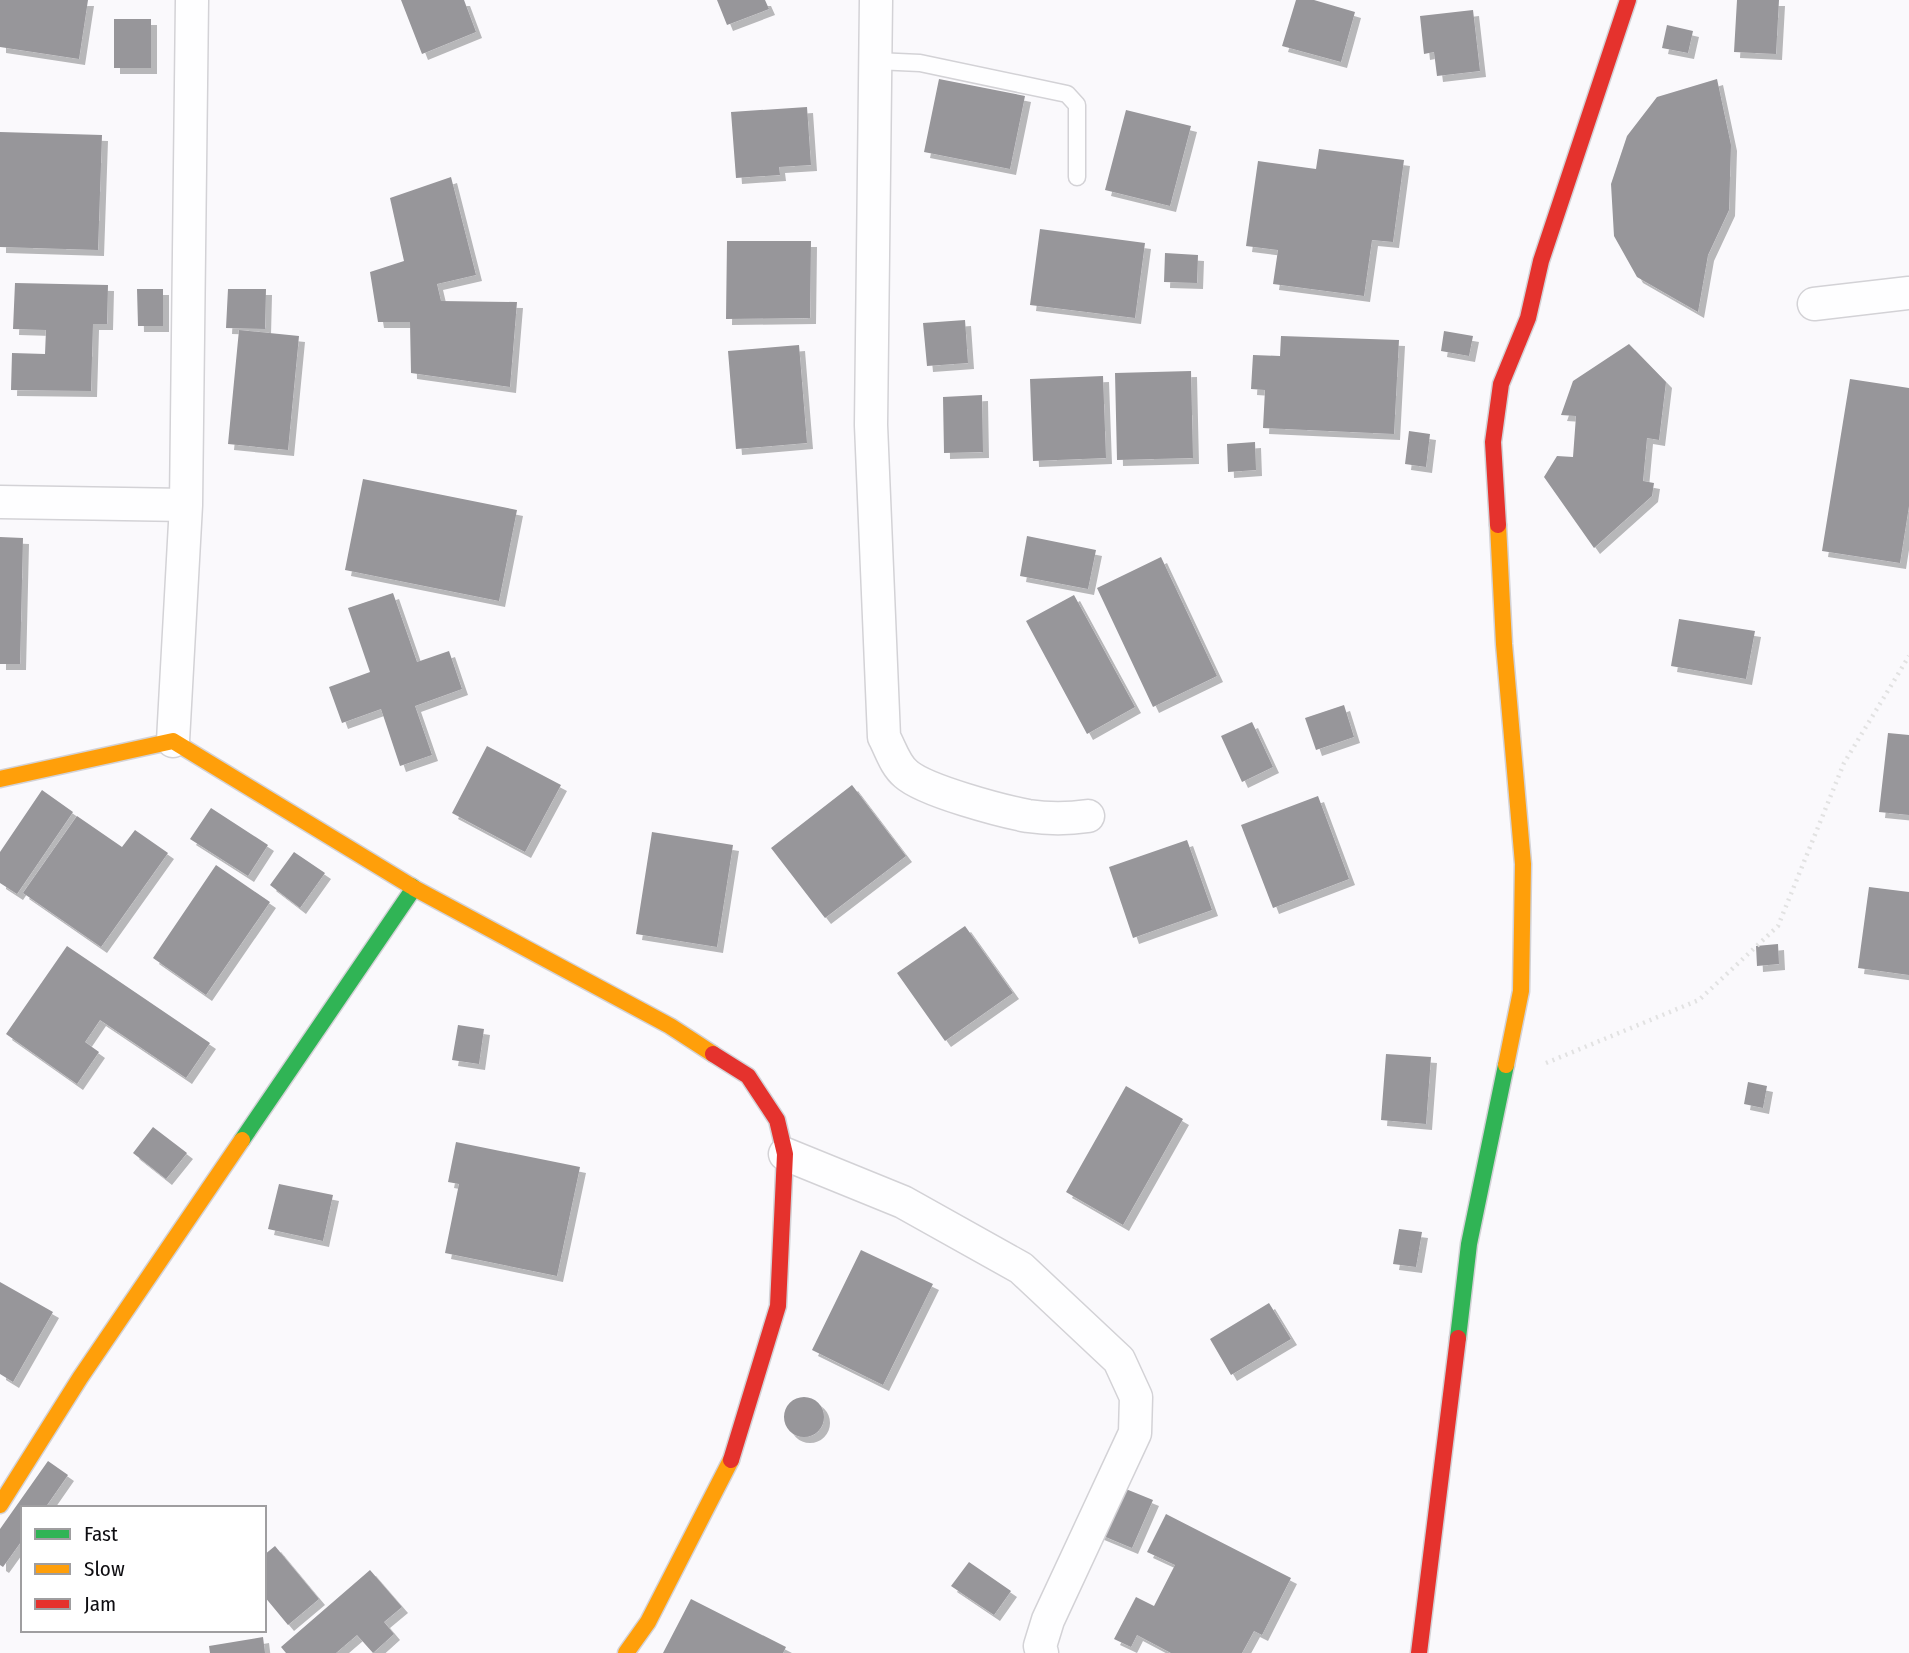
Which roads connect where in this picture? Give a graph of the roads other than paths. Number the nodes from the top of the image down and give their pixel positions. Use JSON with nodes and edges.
{"nodes":[{"id":1,"x":192,"y":0,"type":"edge"},
{"id":2,"x":876,"y":0,"type":"edge"},
{"id":3,"x":1628,"y":0,"type":"edge"},
{"id":4,"x":876,"y":61,"type":"junction"},
{"id":5,"x":1077,"y":177,"type":"dead end"},
{"id":6,"x":1909,"y":293,"type":"edge"},
{"id":7,"x":1814,"y":304,"type":"dead end"},
{"id":8,"x":0,"y":502,"type":"edge"},
{"id":9,"x":186,"y":505,"type":"junction"},
{"id":10,"x":173,"y":741,"type":"junction"},
{"id":11,"x":0,"y":779,"type":"edge"},
{"id":12,"x":1088,"y":816,"type":"dead end"},
{"id":13,"x":414,"y":888,"type":"junction"},
{"id":14,"x":785,"y":1154,"type":"junction"},
{"id":15,"x":0,"y":1505,"type":"edge"},
{"id":16,"x":626,"y":1653,"type":"edge"},
{"id":17,"x":1042,"y":1653,"type":"edge"},
{"id":18,"x":1419,"y":1653,"type":"edge"}],
"edges":[{"from":1,"to":9,"type":"street"},
{"from":2,"to":4,"type":"street"},
{"from":3,"to":18,"type":"street"},
{"from":4,"to":5,"type":"lane"},
{"from":4,"to":12,"type":"street"},
{"from":6,"to":7,"type":"street"},
{"from":8,"to":9,"type":"street"},
{"from":9,"to":10,"type":"street"},
{"from":10,"to":11,"type":"street"},
{"from":10,"to":13,"type":"street"},
{"from":13,"to":14,"type":"street"},
{"from":13,"to":15,"type":"street"},
{"from":14,"to":16,"type":"street"},
{"from":14,"to":17,"type":"street"}]}
